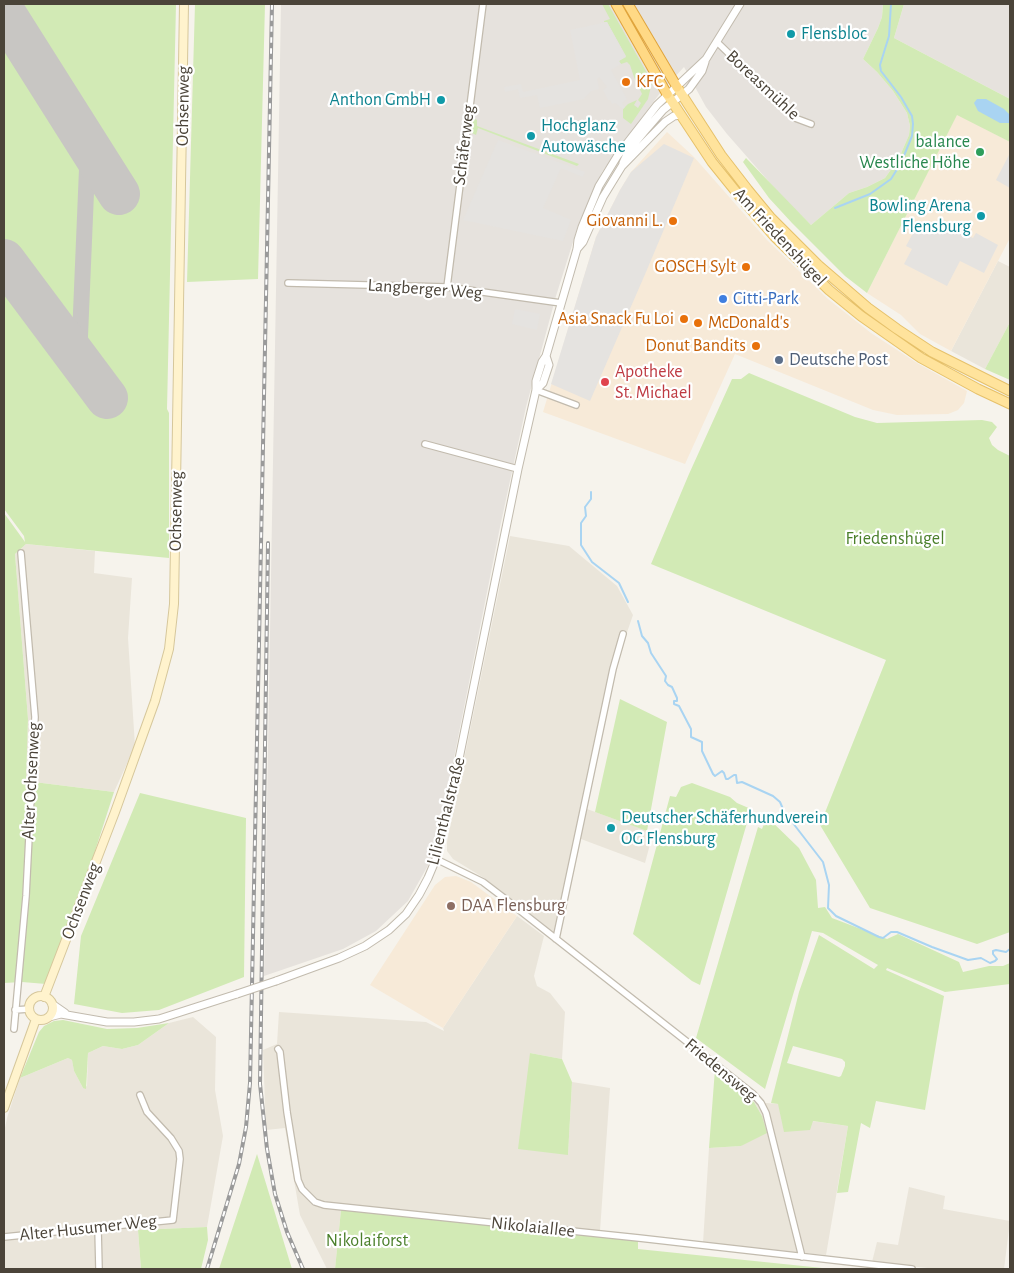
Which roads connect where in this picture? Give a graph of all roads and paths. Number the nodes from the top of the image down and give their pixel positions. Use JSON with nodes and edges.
{"nodes":[{"id":1,"x":184,"y":4,"type":"edge"},
{"id":2,"x":483,"y":4,"type":"edge"},
{"id":3,"x":616,"y":4,"type":"edge"},
{"id":4,"x":628,"y":4,"type":"edge"},
{"id":5,"x":740,"y":4,"type":"edge"},
{"id":6,"x":717,"y":42,"type":"junction"},
{"id":7,"x":706,"y":59,"type":"junction"},
{"id":8,"x":677,"y":86,"type":"junction"},
{"id":9,"x":682,"y":95,"type":"junction"},
{"id":10,"x":670,"y":98,"type":"junction"},
{"id":11,"x":680,"y":115,"type":"junction"},
{"id":12,"x":811,"y":124,"type":"dead end"},
{"id":13,"x":622,"y":166,"type":"junction"},
{"id":14,"x":577,"y":249,"type":"junction"},
{"id":15,"x":288,"y":283,"type":"dead end"},
{"id":16,"x":446,"y":287,"type":"junction"},
{"id":17,"x":561,"y":303,"type":"junction"},
{"id":18,"x":536,"y":390,"type":"junction"},
{"id":19,"x":1010,"y":391,"type":"edge"},
{"id":20,"x":1010,"y":404,"type":"edge"},
{"id":21,"x":576,"y":405,"type":"dead end"},
{"id":22,"x":425,"y":444,"type":"dead end"},
{"id":23,"x":518,"y":469,"type":"junction"},
{"id":24,"x":21,"y":553,"type":"dead end"},
{"id":25,"x":623,"y":634,"type":"dead end"},
{"id":26,"x":436,"y":859,"type":"junction"},
{"id":27,"x":556,"y":939,"type":"junction"},
{"id":28,"x":44,"y":997,"type":"junction"},
{"id":29,"x":52,"y":1004,"type":"junction"},
{"id":30,"x":29,"y":1009,"type":"junction"},
{"id":31,"x":15,"y":1010,"type":"junction"},
{"id":32,"x":73,"y":1016,"type":"junction"},
{"id":33,"x":49,"y":1017,"type":"junction"},
{"id":34,"x":36,"y":1019,"type":"junction"},
{"id":35,"x":14,"y":1029,"type":"dead end"},
{"id":36,"x":278,"y":1049,"type":"dead end"},
{"id":37,"x":140,"y":1094,"type":"dead end"},
{"id":38,"x":4,"y":1108,"type":"edge"},
{"id":39,"x":98,"y":1228,"type":"junction"},
{"id":40,"x":4,"y":1237,"type":"edge"},
{"id":41,"x":802,"y":1257,"type":"junction"},
{"id":42,"x":100,"y":1269,"type":"edge"},
{"id":43,"x":912,"y":1269,"type":"edge"}],
"edges":[{"from":1,"to":28,"type":"main road","name":"Ochsenweg"},
{"from":2,"to":16,"type":"street","name":"Schäferweg"},
{"from":3,"to":10,"type":"highway","name":"Am Friedenshügel"},
{"from":4,"to":8,"type":"highway","name":"Am Friedenshügel"},
{"from":5,"to":6,"type":"street"},
{"from":6,"to":7,"type":"street"},
{"from":6,"to":12,"type":"street","name":"Boreasmühle"},
{"from":7,"to":8,"type":"street"},
{"from":7,"to":9,"type":"street"},
{"from":8,"to":9,"type":"main road","name":"Am Friedenshügel"},
{"from":8,"to":10,"type":"street"},
{"from":9,"to":10,"type":"street"},
{"from":9,"to":19,"type":"main road","name":"Am Friedenshügel"},
{"from":10,"to":11,"type":"main road","name":"Am Friedenshügel"},
{"from":10,"to":13,"type":"street","name":"Lilienthalstraße"},
{"from":10,"to":14,"type":"street","name":"Lilienthalstraße"},
{"from":11,"to":13,"type":"street","name":"Lilienthalstraße"},
{"from":11,"to":20,"type":"main road","name":"Am Friedenshügel"},
{"from":13,"to":14,"type":"street","name":"Lilienthalstraße"},
{"from":14,"to":17,"type":"street","name":"Lilienthalstraße"},
{"from":15,"to":16,"type":"street","name":"Langberger Weg"},
{"from":16,"to":17,"type":"street","name":"Langberger Weg"},
{"from":17,"to":18,"type":"street","name":"Lilienthalstraße"},
{"from":18,"to":21,"type":"street"},
{"from":18,"to":23,"type":"street","name":"Lilienthalstraße"},
{"from":22,"to":23,"type":"street"},
{"from":23,"to":26,"type":"street","name":"Lilienthalstraße"},
{"from":24,"to":31,"type":"street","name":"Alter Ochsenweg"},
{"from":25,"to":27,"type":"street"},
{"from":26,"to":27,"type":"street","name":"Friedensweg"},
{"from":26,"to":32,"type":"street","name":"Lilienthalstraße","bridge":true},
{"from":27,"to":41,"type":"street","name":"Friedensweg"},
{"from":28,"to":29,"type":"main road"},
{"from":28,"to":30,"type":"main road"},
{"from":29,"to":32,"type":"street","name":"Lilienthalstraße"},
{"from":29,"to":33,"type":"main road"},
{"from":30,"to":31,"type":"street"},
{"from":30,"to":34,"type":"main road"},
{"from":31,"to":35,"type":"street","name":"Alter Ochsenweg"},
{"from":32,"to":33,"type":"street","name":"Lilienthalstraße"},
{"from":33,"to":34,"type":"main road"},
{"from":34,"to":38,"type":"main road"},
{"from":36,"to":41,"type":"street","name":"Nikolaiallee"},
{"from":37,"to":39,"type":"street","name":"Alter Husumer Weg"},
{"from":39,"to":40,"type":"street","name":"Alter Husumer Weg"},
{"from":39,"to":42,"type":"street"},
{"from":41,"to":43,"type":"street","name":"Nikolaiallee"}]}
